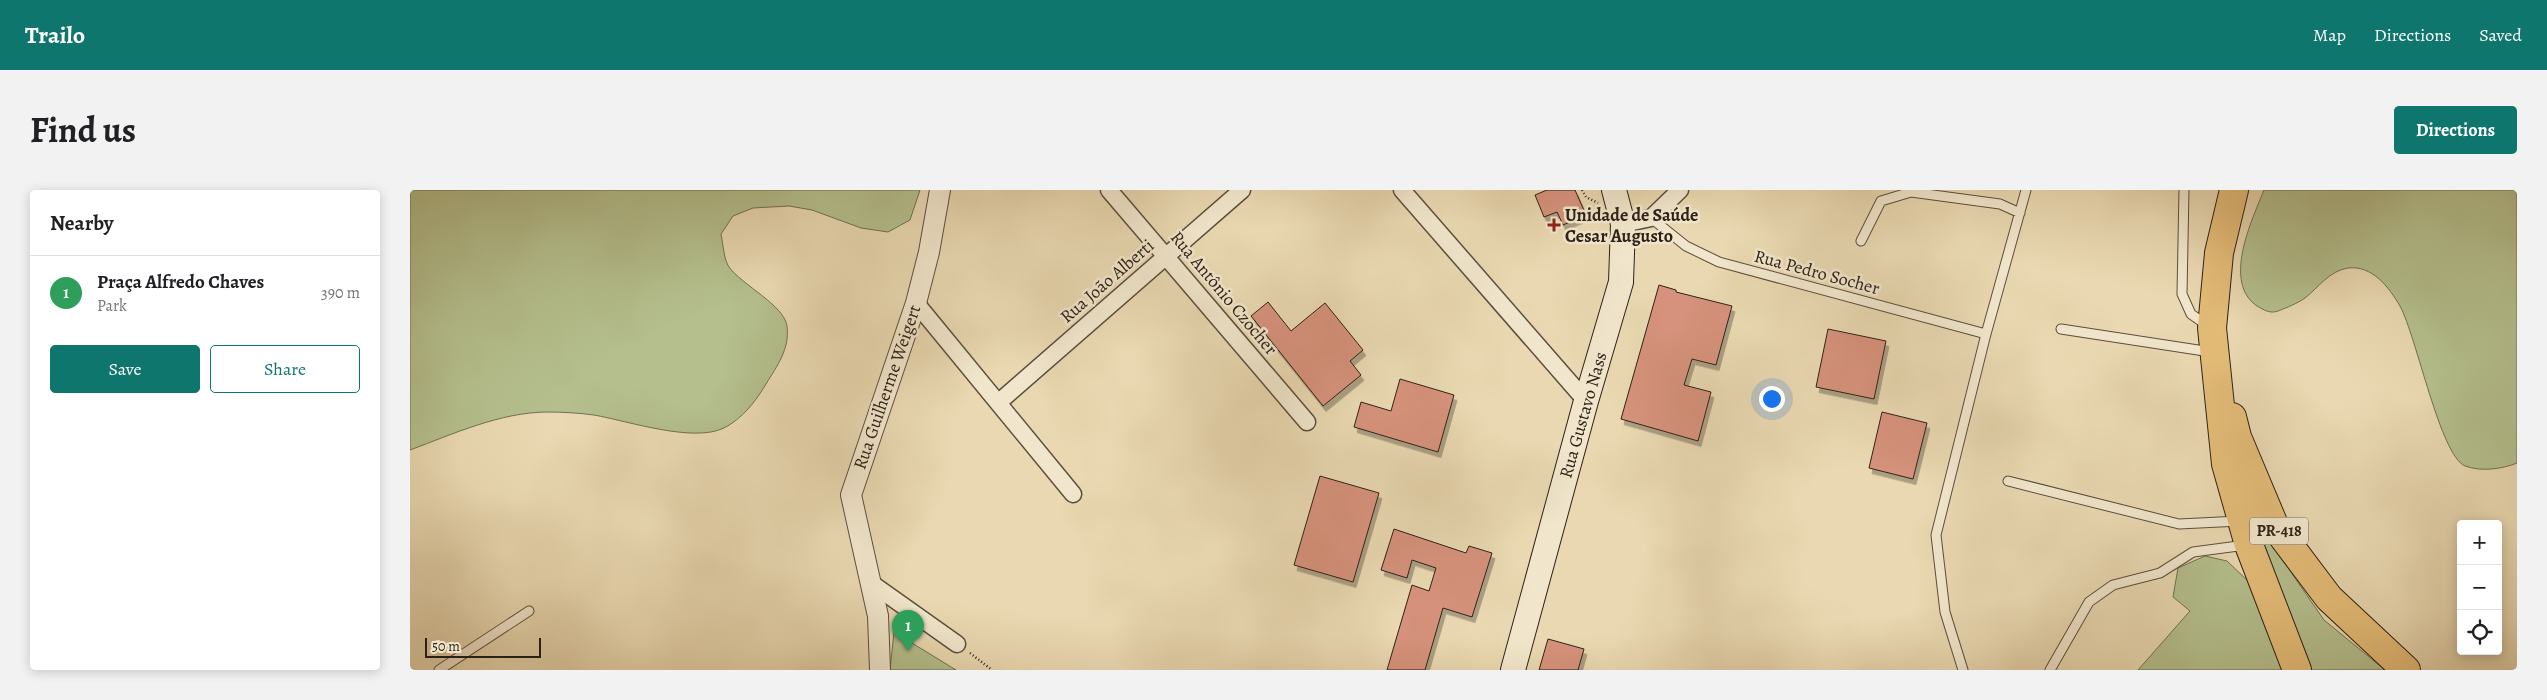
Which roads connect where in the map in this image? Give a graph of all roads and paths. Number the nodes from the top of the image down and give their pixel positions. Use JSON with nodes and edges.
{"nodes":[{"id":1,"x":940,"y":190,"type":"edge"},
{"id":2,"x":1109,"y":190,"type":"edge"},
{"id":3,"x":1242,"y":190,"type":"edge"},
{"id":4,"x":1402,"y":190,"type":"edge"},
{"id":5,"x":1614,"y":190,"type":"edge"},
{"id":6,"x":1680,"y":190,"type":"edge"},
{"id":7,"x":2026,"y":190,"type":"edge"},
{"id":8,"x":2184,"y":190,"type":"edge"},
{"id":9,"x":2234,"y":190,"type":"edge"},
{"id":10,"x":2020,"y":213,"type":"junction"},
{"id":11,"x":1651,"y":218,"type":"junction"},
{"id":12,"x":1624,"y":224,"type":"junction"},
{"id":13,"x":1861,"y":241,"type":"dead end"},
{"id":14,"x":1166,"y":255,"type":"junction"},
{"id":15,"x":916,"y":303,"type":"junction"},
{"id":16,"x":2061,"y":328,"type":"dead end"},
{"id":17,"x":1986,"y":334,"type":"junction"},
{"id":18,"x":2213,"y":341,"type":"junction"},
{"id":19,"x":1586,"y":401,"type":"junction"},
{"id":20,"x":999,"y":402,"type":"junction"},
{"id":21,"x":1307,"y":422,"type":"dead end"},
{"id":22,"x":2008,"y":481,"type":"dead end"},
{"id":23,"x":1073,"y":494,"type":"dead end"},
{"id":24,"x":2245,"y":533,"type":"junction"},
{"id":25,"x":871,"y":583,"type":"junction"},
{"id":26,"x":529,"y":611,"type":"dead end"},
{"id":27,"x":956,"y":644,"type":"joint"},
{"id":28,"x":439,"y":670,"type":"edge"},
{"id":29,"x":880,"y":670,"type":"edge"},
{"id":30,"x":992,"y":670,"type":"edge"},
{"id":31,"x":1513,"y":670,"type":"edge"},
{"id":32,"x":1963,"y":670,"type":"edge"},
{"id":33,"x":2050,"y":670,"type":"edge"},
{"id":34,"x":2297,"y":670,"type":"edge"},
{"id":35,"x":2406,"y":670,"type":"edge"}],
"edges":[{"from":1,"to":15,"type":"street","name":"Rua Guilherme Weigert"},
{"from":2,"to":14,"type":"street","name":"Rua Antônio Czocher"},
{"from":3,"to":14,"type":"street","name":"Rua João Alberti"},
{"from":4,"to":19,"type":"street"},
{"from":5,"to":12,"type":"main road","name":"Rua Gustavo Nass"},
{"from":6,"to":11,"type":"street"},
{"from":7,"to":10,"type":"lane"},
{"from":8,"to":18,"type":"lane"},
{"from":9,"to":18,"type":"highway","number":"PR-418"},
{"from":10,"to":13,"type":"lane"},
{"from":10,"to":17,"type":"lane"},
{"from":11,"to":12,"type":"street"},
{"from":11,"to":17,"type":"lane","name":"Rua Pedro Socher"},
{"from":12,"to":19,"type":"main road","name":"Rua Gustavo Nass"},
{"from":14,"to":20,"type":"street","name":"Rua João Alberti"},
{"from":14,"to":21,"type":"street","name":"Rua Antônio Czocher"},
{"from":15,"to":20,"type":"street"},
{"from":15,"to":25,"type":"street","name":"Rua Guilherme Weigert"},
{"from":16,"to":18,"type":"lane"},
{"from":17,"to":32,"type":"lane"},
{"from":18,"to":24,"type":"highway","number":"PR-418"},
{"from":18,"to":35,"type":"highway","number":"PR-418"},
{"from":19,"to":31,"type":"main road","name":"Rua Gustavo Nass"},
{"from":20,"to":23,"type":"street"},
{"from":22,"to":24,"type":"lane"},
{"from":24,"to":33,"type":"lane"},
{"from":24,"to":34,"type":"highway","number":"PR-418"},
{"from":25,"to":27,"type":"street"},
{"from":25,"to":29,"type":"street","name":"Rua Guilherme Weigert"},
{"from":26,"to":28,"type":"lane"},
{"from":27,"to":30,"type":"path"}]}
